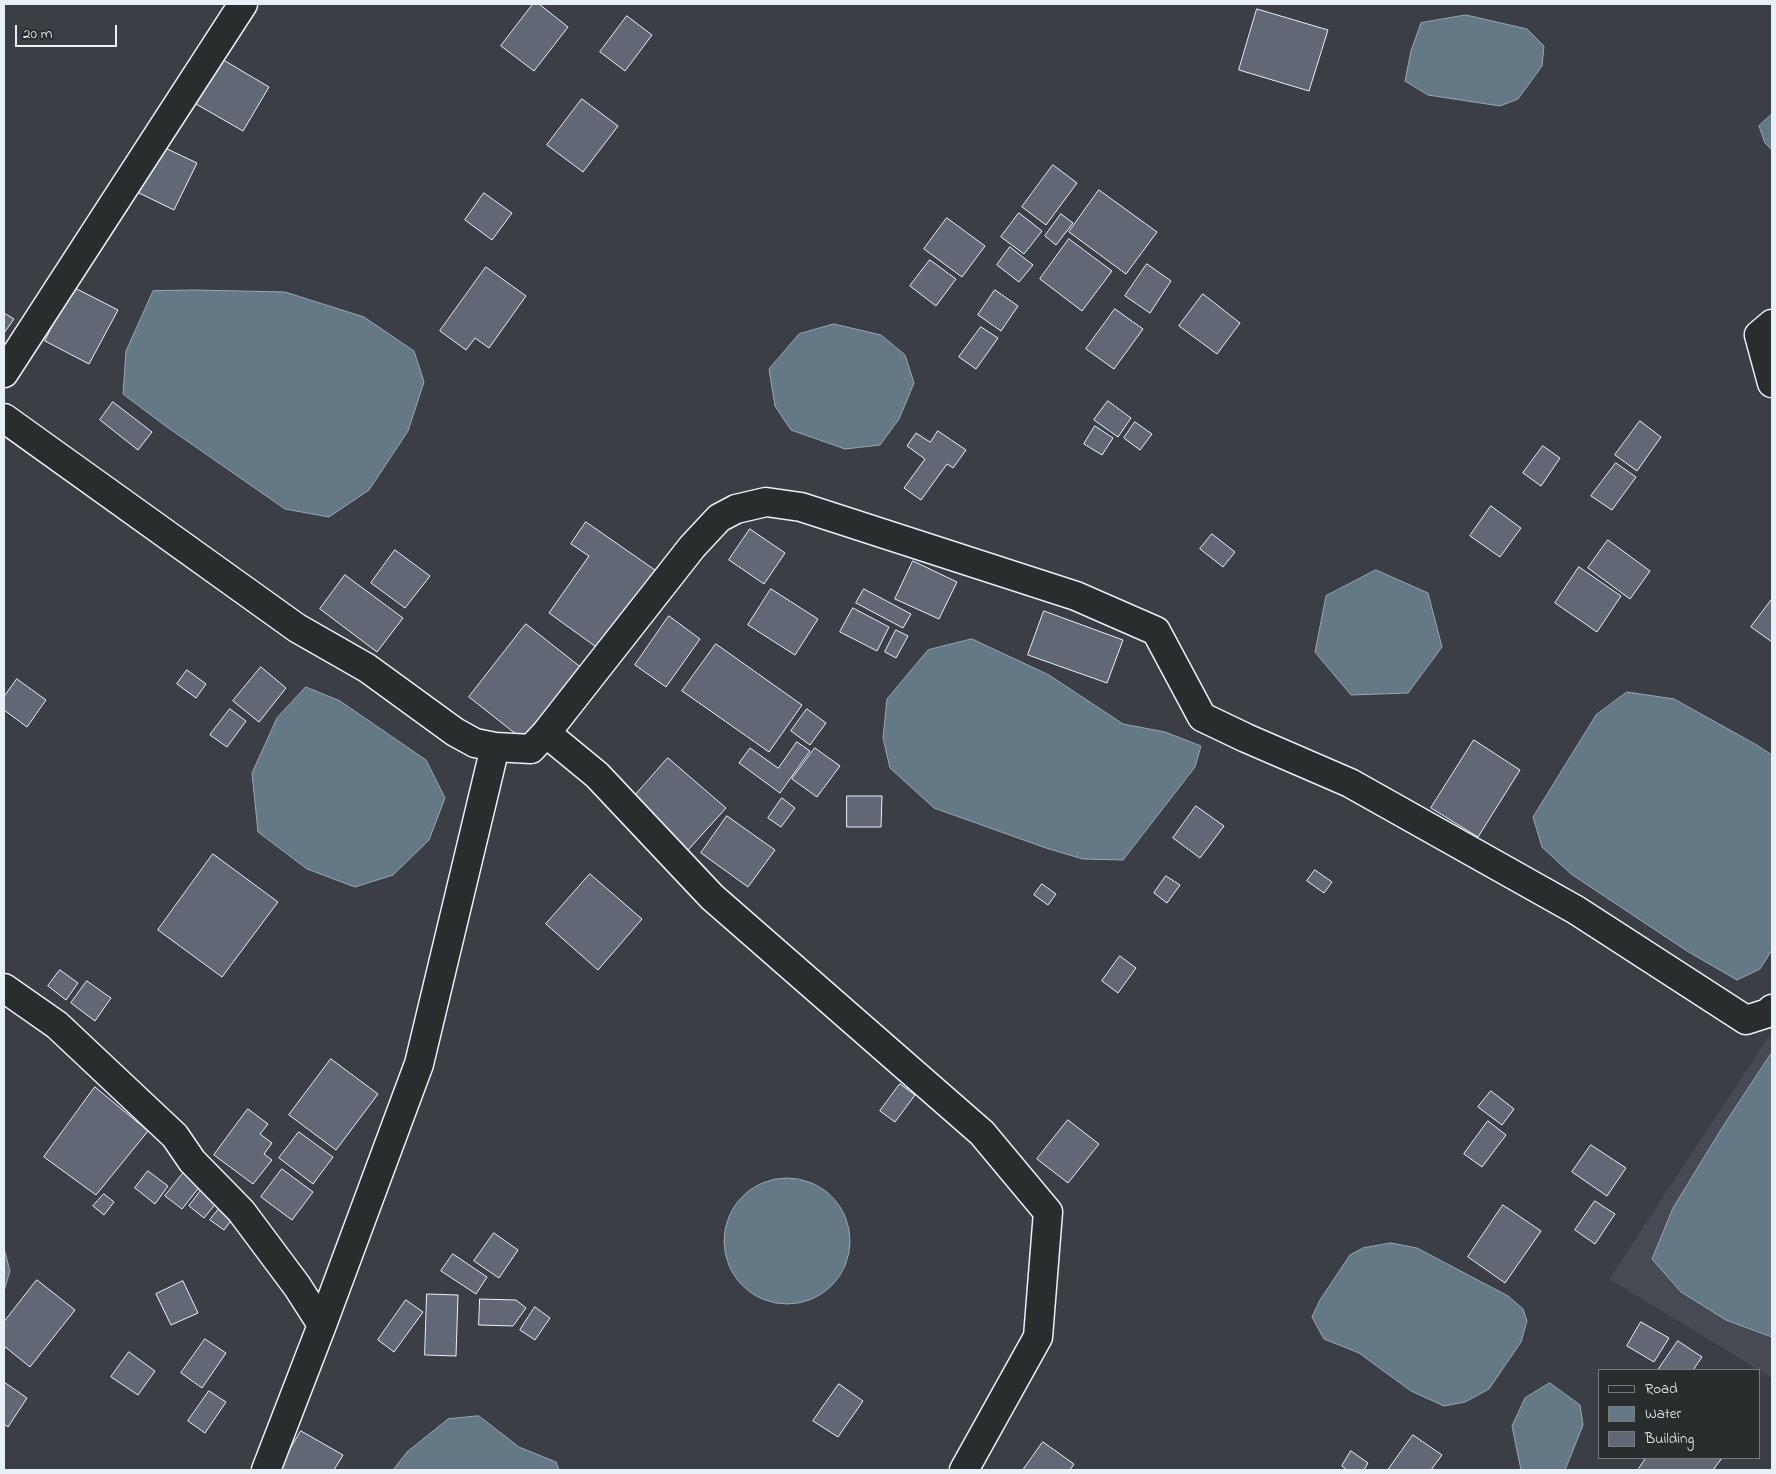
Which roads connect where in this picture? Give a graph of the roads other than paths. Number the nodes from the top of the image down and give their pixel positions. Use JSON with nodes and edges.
{"nodes":[{"id":1,"x":243,"y":4,"type":"edge"},
{"id":2,"x":1772,"y":324,"type":"edge"},
{"id":3,"x":4,"y":373,"type":"edge"},
{"id":4,"x":1772,"y":383,"type":"edge"},
{"id":5,"x":4,"y":418,"type":"edge"},
{"id":6,"x":546,"y":733,"type":"junction"},
{"id":7,"x":495,"y":747,"type":"junction"},
{"id":8,"x":4,"y":988,"type":"edge"},
{"id":9,"x":1772,"y":1009,"type":"edge"},
{"id":10,"x":322,"y":1325,"type":"junction"},
{"id":11,"x":266,"y":1470,"type":"edge"},
{"id":12,"x":964,"y":1470,"type":"edge"}],
"edges":[{"from":1,"to":3,"type":"street"},
{"from":2,"to":4,"type":"street"},
{"from":5,"to":7,"type":"street"},
{"from":6,"to":7,"type":"street"},
{"from":6,"to":9,"type":"street"},
{"from":6,"to":12,"type":"street"},
{"from":7,"to":10,"type":"street"},
{"from":8,"to":10,"type":"street"},
{"from":10,"to":11,"type":"street"}]}
